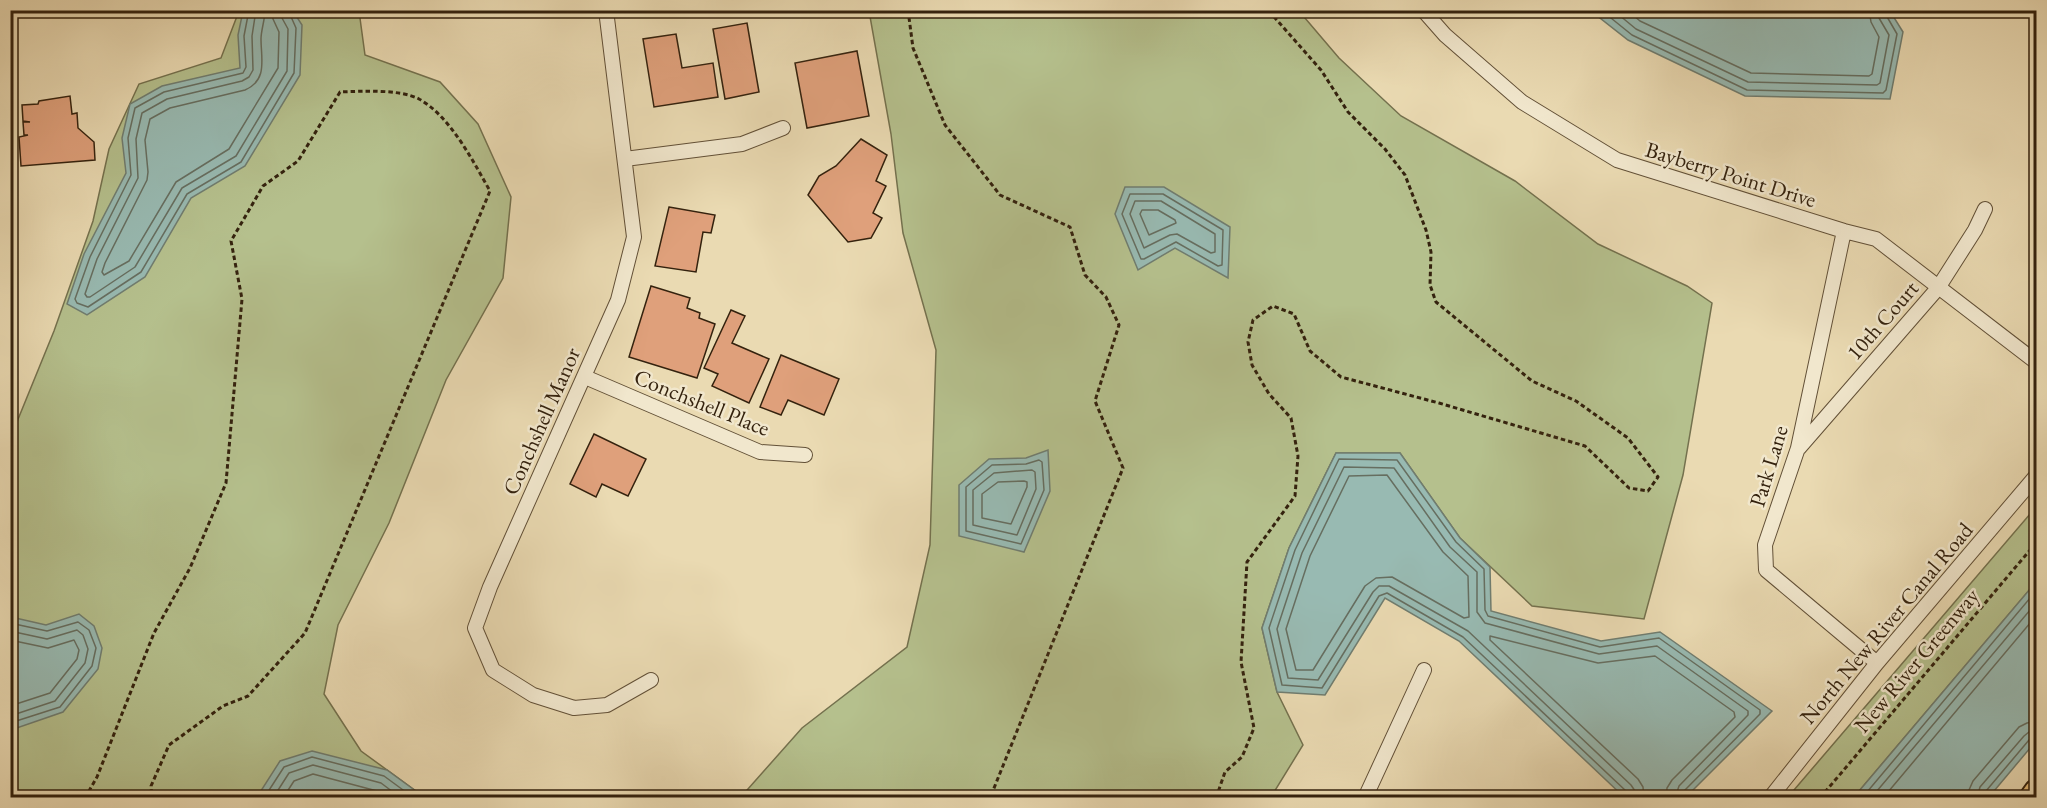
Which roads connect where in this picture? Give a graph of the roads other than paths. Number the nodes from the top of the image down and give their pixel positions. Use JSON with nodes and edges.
{"nodes":[{"id":1,"x":606,"y":10,"type":"edge"},
{"id":2,"x":1423,"y":10,"type":"edge"},
{"id":3,"x":783,"y":128,"type":"dead end"},
{"id":4,"x":625,"y":159,"type":"junction"},
{"id":5,"x":1985,"y":209,"type":"dead end"},
{"id":6,"x":1844,"y":231,"type":"junction"},
{"id":7,"x":1938,"y":288,"type":"junction"},
{"id":8,"x":2037,"y":362,"type":"edge"},
{"id":9,"x":585,"y":377,"type":"junction"},
{"id":10,"x":1798,"y":448,"type":"junction"},
{"id":11,"x":805,"y":455,"type":"dead end"},
{"id":12,"x":2037,"y":476,"type":"edge"},
{"id":13,"x":1877,"y":663,"type":"junction"},
{"id":14,"x":1424,"y":670,"type":"dead end"},
{"id":15,"x":651,"y":680,"type":"dead end"},
{"id":16,"x":2037,"y":791,"type":"edge"},
{"id":17,"x":1365,"y":798,"type":"edge"},
{"id":18,"x":1770,"y":798,"type":"edge"},
{"id":19,"x":2031,"y":798,"type":"edge"}],
"edges":[{"from":1,"to":4,"type":"street","name":"Conchshell Manor"},
{"from":2,"to":6,"type":"street","name":"Bayberry Point Drive"},
{"from":3,"to":4,"type":"street"},
{"from":4,"to":9,"type":"street","name":"Conchshell Manor"},
{"from":5,"to":7,"type":"street","name":"10th Court"},
{"from":6,"to":7,"type":"street","name":"Bayberry Point Drive"},
{"from":6,"to":10,"type":"street","name":"Park Lane"},
{"from":7,"to":8,"type":"street","name":"Bayberry Point Drive"},
{"from":7,"to":10,"type":"street","name":"10th Court"},
{"from":9,"to":11,"type":"street","name":"Conchshell Place"},
{"from":9,"to":15,"type":"street","name":"Conchshell Manor"},
{"from":10,"to":13,"type":"street","name":"Park Lane"},
{"from":12,"to":13,"type":"street","name":"North New River Canal Road"},
{"from":13,"to":18,"type":"street","name":"North New River Canal Road"},
{"from":14,"to":17,"type":"street"},
{"from":16,"to":19,"type":"main road"}]}
